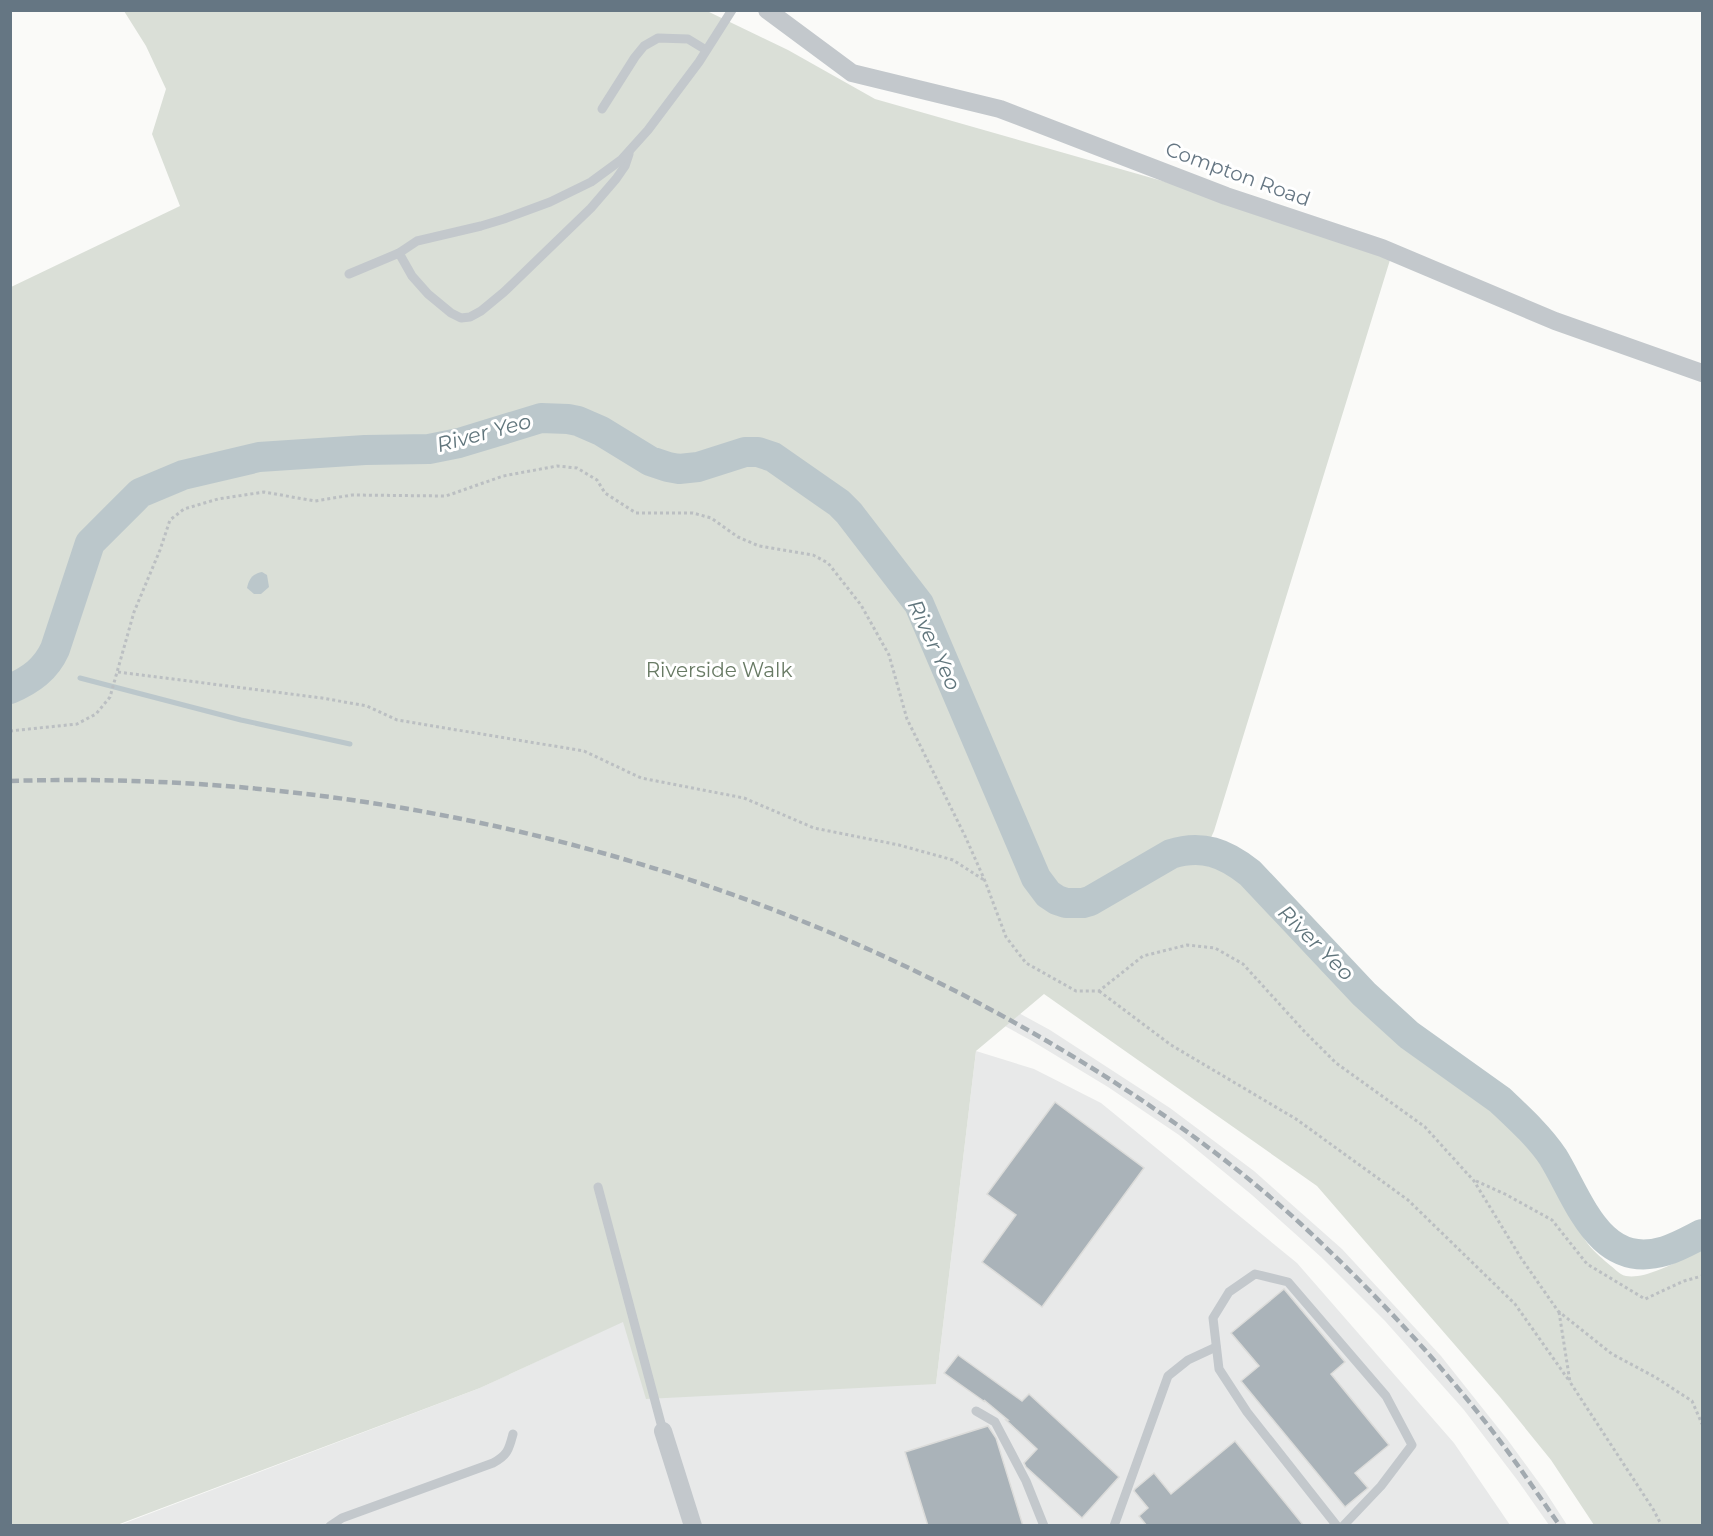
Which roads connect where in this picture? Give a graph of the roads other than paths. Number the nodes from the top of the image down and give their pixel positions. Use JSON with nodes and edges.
{"nodes":[{"id":1,"x":732,"y":10,"type":"edge"},
{"id":2,"x":766,"y":10,"type":"edge"},
{"id":3,"x":706,"y":50,"type":"junction"},
{"id":4,"x":602,"y":109,"type":"dead end"},
{"id":5,"x":632,"y":148,"type":"junction"},
{"id":6,"x":399,"y":253,"type":"junction"},
{"id":7,"x":349,"y":274,"type":"dead end"},
{"id":8,"x":1702,"y":373,"type":"edge"},
{"id":9,"x":598,"y":1187,"type":"dead end"},
{"id":10,"x":1216,"y":1347,"type":"junction"},
{"id":11,"x":976,"y":1411,"type":"dead end"},
{"id":12,"x":663,"y":1431,"type":"joint"},
{"id":13,"x":513,"y":1434,"type":"dead end"},
{"id":14,"x":330,"y":1526,"type":"edge"},
{"id":15,"x":693,"y":1526,"type":"edge"},
{"id":16,"x":1044,"y":1526,"type":"edge"},
{"id":17,"x":1114,"y":1526,"type":"edge"},
{"id":18,"x":1337,"y":1526,"type":"edge"},
{"id":19,"x":1343,"y":1526,"type":"edge"}],
"edges":[{"from":1,"to":3,"type":"lane"},
{"from":2,"to":8,"type":"street","name":"Compton Road"},
{"from":3,"to":4,"type":"lane"},
{"from":3,"to":5,"type":"lane"},
{"from":5,"to":6,"type":"lane"},
{"from":5,"to":6,"type":"lane"},
{"from":6,"to":7,"type":"lane"},
{"from":9,"to":12,"type":"lane"},
{"from":10,"to":17,"type":"lane"},
{"from":10,"to":18,"type":"lane"},
{"from":10,"to":19,"type":"lane"},
{"from":11,"to":16,"type":"lane"},
{"from":12,"to":15,"type":"street"},
{"from":13,"to":14,"type":"lane"}]}
